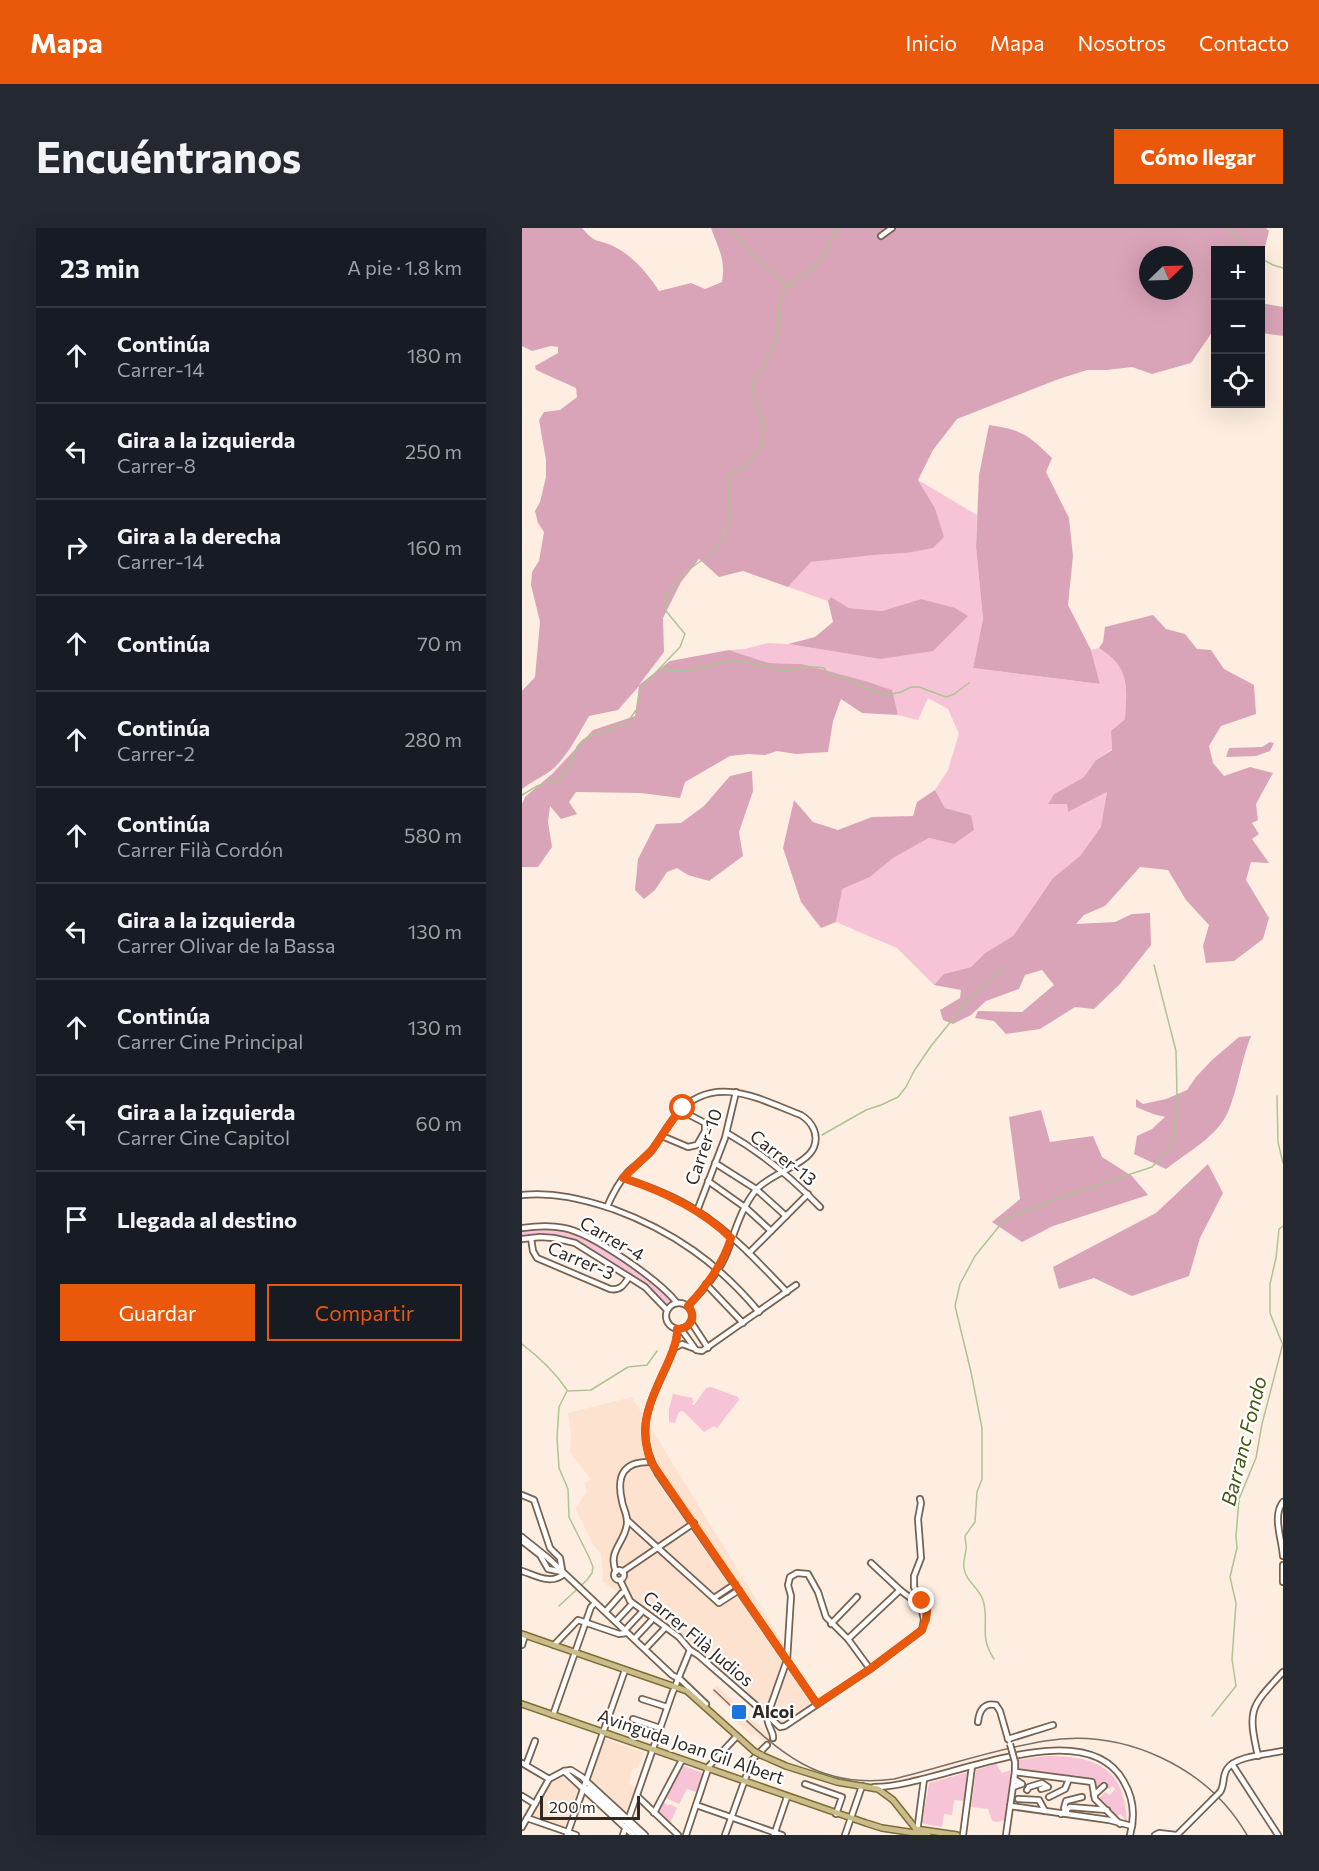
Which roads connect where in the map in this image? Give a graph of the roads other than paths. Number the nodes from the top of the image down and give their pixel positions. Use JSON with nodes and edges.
{"nodes":[{"id":1,"x":892,"y":228,"type":"edge"},
{"id":2,"x":881,"y":236,"type":"dead end"},
{"id":3,"x":736,"y":1092,"type":"junction"},
{"id":4,"x":680,"y":1110,"type":"junction"},
{"id":5,"x":727,"y":1133,"type":"junction"},
{"id":6,"x":662,"y":1136,"type":"junction"},
{"id":7,"x":715,"y":1163,"type":"junction"},
{"id":8,"x":783,"y":1172,"type":"junction"},
{"id":9,"x":623,"y":1178,"type":"junction"},
{"id":10,"x":708,"y":1181,"type":"junction"},
{"id":11,"x":756,"y":1189,"type":"junction"},
{"id":12,"x":808,"y":1194,"type":"junction"},
{"id":13,"x":522,"y":1195,"type":"edge"},
{"id":14,"x":820,"y":1207,"type":"dead end"},
{"id":15,"x":607,"y":1208,"type":"junction"},
{"id":16,"x":746,"y":1208,"type":"junction"},
{"id":17,"x":697,"y":1210,"type":"junction"},
{"id":18,"x":786,"y":1216,"type":"junction"},
{"id":19,"x":522,"y":1228,"type":"edge"},
{"id":20,"x":771,"y":1231,"type":"junction"},
{"id":21,"x":531,"y":1238,"type":"junction"},
{"id":22,"x":731,"y":1238,"type":"junction"},
{"id":23,"x":522,"y":1239,"type":"edge"},
{"id":24,"x":749,"y":1253,"type":"junction"},
{"id":25,"x":717,"y":1269,"type":"junction"},
{"id":26,"x":629,"y":1277,"type":"junction"},
{"id":27,"x":706,"y":1284,"type":"junction"},
{"id":28,"x":796,"y":1285,"type":"dead end"},
{"id":29,"x":787,"y":1292,"type":"junction"},
{"id":30,"x":677,"y":1303,"type":"junction"},
{"id":31,"x":688,"y":1306,"type":"junction"},
{"id":32,"x":667,"y":1310,"type":"junction"},
{"id":33,"x":759,"y":1312,"type":"junction"},
{"id":34,"x":691,"y":1322,"type":"junction"},
{"id":35,"x":743,"y":1323,"type":"junction"},
{"id":36,"x":679,"y":1329,"type":"junction"},
{"id":37,"x":674,"y":1348,"type":"junction"},
{"id":38,"x":708,"y":1348,"type":"junction"},
{"id":39,"x":695,"y":1349,"type":"junction"},
{"id":40,"x":651,"y":1462,"type":"junction"},
{"id":41,"x":522,"y":1495,"type":"edge"},
{"id":42,"x":920,"y":1499,"type":"dead end"},
{"id":43,"x":1283,"y":1502,"type":"edge"},
{"id":44,"x":627,"y":1520,"type":"junction"},
{"id":45,"x":694,"y":1523,"type":"junction"},
{"id":46,"x":522,"y":1539,"type":"edge"},
{"id":47,"x":659,"y":1548,"type":"junction"},
{"id":48,"x":554,"y":1554,"type":"junction"},
{"id":49,"x":545,"y":1555,"type":"junction"},
{"id":50,"x":1283,"y":1556,"type":"edge"},
{"id":51,"x":871,"y":1563,"type":"dead end"},
{"id":52,"x":544,"y":1564,"type":"junction"},
{"id":53,"x":559,"y":1565,"type":"junction"},
{"id":54,"x":1283,"y":1566,"type":"edge"},
{"id":55,"x":552,"y":1570,"type":"junction"},
{"id":56,"x":522,"y":1571,"type":"edge"},
{"id":57,"x":616,"y":1572,"type":"junction"},
{"id":58,"x":622,"y":1572,"type":"junction"},
{"id":59,"x":563,"y":1573,"type":"junction"},
{"id":60,"x":620,"y":1580,"type":"junction"},
{"id":61,"x":1283,"y":1582,"type":"edge"},
{"id":62,"x":735,"y":1584,"type":"junction"},
{"id":63,"x":739,"y":1590,"type":"junction"},
{"id":64,"x":900,"y":1590,"type":"junction"},
{"id":65,"x":622,"y":1593,"type":"dead end"},
{"id":66,"x":857,"y":1598,"type":"dead end"},
{"id":67,"x":716,"y":1600,"type":"junction"},
{"id":68,"x":593,"y":1602,"type":"junction"},
{"id":69,"x":630,"y":1605,"type":"dead end"},
{"id":70,"x":607,"y":1610,"type":"dead end"},
{"id":71,"x":641,"y":1613,"type":"dead end"},
{"id":72,"x":617,"y":1620,"type":"dead end"},
{"id":73,"x":651,"y":1620,"type":"dead end"},
{"id":74,"x":586,"y":1623,"type":"junction"},
{"id":75,"x":831,"y":1624,"type":"junction"},
{"id":76,"x":664,"y":1629,"type":"dead end"},
{"id":77,"x":626,"y":1630,"type":"junction"},
{"id":78,"x":922,"y":1630,"type":"junction"},
{"id":79,"x":524,"y":1635,"type":"edge"},
{"id":80,"x":636,"y":1636,"type":"dead end"},
{"id":81,"x":848,"y":1639,"type":"junction"},
{"id":82,"x":522,"y":1645,"type":"edge"},
{"id":83,"x":554,"y":1645,"type":"junction"},
{"id":84,"x":647,"y":1647,"type":"dead end"},
{"id":85,"x":690,"y":1650,"type":"junction"},
{"id":86,"x":575,"y":1652,"type":"junction"},
{"id":87,"x":787,"y":1660,"type":"junction"},
{"id":88,"x":870,"y":1669,"type":"junction"},
{"id":89,"x":625,"y":1670,"type":"junction"},
{"id":90,"x":1283,"y":1672,"type":"edge"},
{"id":91,"x":678,"y":1678,"type":"junction"},
{"id":92,"x":674,"y":1687,"type":"junction"},
{"id":93,"x":642,"y":1699,"type":"dead end"},
{"id":94,"x":522,"y":1704,"type":"edge"},
{"id":95,"x":817,"y":1704,"type":"junction"},
{"id":96,"x":667,"y":1707,"type":"junction"},
{"id":97,"x":713,"y":1713,"type":"junction"},
{"id":98,"x":767,"y":1714,"type":"junction"},
{"id":99,"x":553,"y":1715,"type":"junction"},
{"id":100,"x":633,"y":1719,"type":"dead end"},
{"id":101,"x":978,"y":1722,"type":"dead end"},
{"id":102,"x":1053,"y":1725,"type":"dead end"},
{"id":103,"x":660,"y":1728,"type":"junction"},
{"id":104,"x":603,"y":1732,"type":"junction"},
{"id":105,"x":737,"y":1736,"type":"junction"},
{"id":106,"x":773,"y":1738,"type":"dead end"},
{"id":107,"x":535,"y":1741,"type":"dead end"},
{"id":108,"x":1009,"y":1741,"type":"junction"},
{"id":109,"x":767,"y":1745,"type":"dead end"},
{"id":110,"x":652,"y":1750,"type":"junction"},
{"id":111,"x":1283,"y":1751,"type":"edge"},
{"id":112,"x":1258,"y":1756,"type":"junction"},
{"id":113,"x":682,"y":1760,"type":"junction"},
{"id":114,"x":524,"y":1764,"type":"edge"},
{"id":115,"x":1232,"y":1764,"type":"junction"},
{"id":116,"x":972,"y":1766,"type":"junction"},
{"id":117,"x":708,"y":1769,"type":"junction"},
{"id":118,"x":564,"y":1771,"type":"junction"},
{"id":119,"x":1015,"y":1772,"type":"junction"},
{"id":120,"x":1044,"y":1776,"type":"junction"},
{"id":121,"x":549,"y":1779,"type":"junction"},
{"id":122,"x":924,"y":1779,"type":"junction"},
{"id":123,"x":1069,"y":1779,"type":"junction"},
{"id":124,"x":586,"y":1780,"type":"junction"},
{"id":125,"x":744,"y":1782,"type":"junction"},
{"id":126,"x":805,"y":1784,"type":"dead end"},
{"id":127,"x":865,"y":1786,"type":"junction"},
{"id":128,"x":1104,"y":1786,"type":"dead end"},
{"id":129,"x":1029,"y":1787,"type":"dead end"},
{"id":130,"x":586,"y":1789,"type":"junction"},
{"id":131,"x":1094,"y":1795,"type":"junction"},
{"id":132,"x":522,"y":1796,"type":"edge"},
{"id":133,"x":636,"y":1796,"type":"junction"},
{"id":134,"x":787,"y":1797,"type":"junction"},
{"id":135,"x":1049,"y":1797,"type":"dead end"},
{"id":136,"x":1082,"y":1797,"type":"dead end"},
{"id":137,"x":1018,"y":1798,"type":"dead end"},
{"id":138,"x":535,"y":1804,"type":"junction"},
{"id":139,"x":696,"y":1805,"type":"junction"},
{"id":140,"x":1010,"y":1806,"type":"junction"},
{"id":141,"x":1045,"y":1811,"type":"junction"},
{"id":142,"x":1109,"y":1811,"type":"junction"},
{"id":143,"x":654,"y":1813,"type":"junction"},
{"id":144,"x":1065,"y":1813,"type":"junction"},
{"id":145,"x":836,"y":1814,"type":"junction"},
{"id":146,"x":527,"y":1818,"type":"junction"},
{"id":147,"x":732,"y":1818,"type":"junction"},
{"id":148,"x":851,"y":1819,"type":"junction"},
{"id":149,"x":908,"y":1819,"type":"junction"},
{"id":150,"x":626,"y":1820,"type":"junction"},
{"id":151,"x":1108,"y":1820,"type":"junction"},
{"id":152,"x":1120,"y":1824,"type":"junction"},
{"id":153,"x":1132,"y":1826,"type":"junction"},
{"id":154,"x":522,"y":1827,"type":"edge"},
{"id":155,"x":628,"y":1827,"type":"junction"},
{"id":156,"x":898,"y":1830,"type":"junction"},
{"id":157,"x":917,"y":1833,"type":"edge"},
{"id":158,"x":567,"y":1834,"type":"edge"},
{"id":159,"x":775,"y":1834,"type":"edge"},
{"id":160,"x":576,"y":1835,"type":"edge"},
{"id":161,"x":623,"y":1835,"type":"edge"},
{"id":162,"x":633,"y":1835,"type":"edge"},
{"id":163,"x":639,"y":1835,"type":"edge"},
{"id":164,"x":645,"y":1835,"type":"edge"},
{"id":165,"x":678,"y":1835,"type":"edge"},
{"id":166,"x":686,"y":1835,"type":"edge"},
{"id":167,"x":725,"y":1835,"type":"edge"},
{"id":168,"x":782,"y":1835,"type":"edge"},
{"id":169,"x":845,"y":1835,"type":"edge"},
{"id":170,"x":928,"y":1835,"type":"edge"},
{"id":171,"x":957,"y":1835,"type":"edge"},
{"id":172,"x":963,"y":1835,"type":"edge"},
{"id":173,"x":1006,"y":1835,"type":"edge"},
{"id":174,"x":1130,"y":1835,"type":"edge"},
{"id":175,"x":1155,"y":1835,"type":"edge"},
{"id":176,"x":1177,"y":1835,"type":"edge"},
{"id":177,"x":1278,"y":1835,"type":"edge"}],
"edges":[{"from":1,"to":2,"type":"street"},
{"from":3,"to":4,"type":"street"},
{"from":3,"to":5,"type":"street","name":"Carrer-10"},
{"from":3,"to":8,"type":"street"},
{"from":4,"to":6,"type":"street"},
{"from":4,"to":6,"type":"street"},
{"from":5,"to":7,"type":"street","name":"Carrer-10"},
{"from":5,"to":8,"type":"street","name":"Carrer-13"},
{"from":6,"to":9,"type":"street"},
{"from":7,"to":10,"type":"street","name":"Carrer-10"},
{"from":7,"to":11,"type":"street"},
{"from":8,"to":11,"type":"street"},
{"from":8,"to":12,"type":"street","name":"Carrer-13"},
{"from":9,"to":15,"type":"street"},
{"from":9,"to":17,"type":"street"},
{"from":10,"to":16,"type":"street"},
{"from":10,"to":17,"type":"street","name":"Carrer-10"},
{"from":11,"to":16,"type":"street"},
{"from":11,"to":18,"type":"street"},
{"from":12,"to":14,"type":"street","name":"Carrer-13"},
{"from":12,"to":18,"type":"street"},
{"from":13,"to":15,"type":"street"},
{"from":15,"to":25,"type":"street"},
{"from":16,"to":20,"type":"street"},
{"from":16,"to":22,"type":"street"},
{"from":17,"to":22,"type":"street"},
{"from":18,"to":20,"type":"street"},
{"from":19,"to":30,"type":"street","name":"Carrer-4"},
{"from":20,"to":24,"type":"street"},
{"from":21,"to":23,"type":"street","name":"Carrer-4"},
{"from":21,"to":26,"type":"street","name":"Carrer-4"},
{"from":21,"to":26,"type":"street","name":"Carrer-3"},
{"from":22,"to":24,"type":"street"},
{"from":22,"to":25,"type":"street"},
{"from":24,"to":29,"type":"street"},
{"from":25,"to":27,"type":"street"},
{"from":25,"to":33,"type":"street"},
{"from":26,"to":32,"type":"street","name":"Carrer-4"},
{"from":27,"to":31,"type":"street"},
{"from":27,"to":35,"type":"street"},
{"from":28,"to":29,"type":"street"},
{"from":29,"to":33,"type":"street"},
{"from":30,"to":31,"type":"street"},
{"from":30,"to":32,"type":"street"},
{"from":31,"to":34,"type":"street"},
{"from":32,"to":36,"type":"street"},
{"from":33,"to":35,"type":"street"},
{"from":34,"to":36,"type":"street"},
{"from":34,"to":38,"type":"street"},
{"from":35,"to":38,"type":"street"},
{"from":36,"to":37,"type":"street"},
{"from":36,"to":39,"type":"street"},
{"from":37,"to":39,"type":"street"},
{"from":37,"to":40,"type":"street"},
{"from":38,"to":39,"type":"street"},
{"from":40,"to":44,"type":"street"},
{"from":40,"to":45,"type":"street"},
{"from":41,"to":48,"type":"street"},
{"from":42,"to":78,"type":"street"},
{"from":43,"to":50,"type":"street"},
{"from":44,"to":47,"type":"street"},
{"from":44,"to":57,"type":"street"},
{"from":45,"to":47,"type":"street"},
{"from":45,"to":62,"type":"street"},
{"from":46,"to":49,"type":"street"},
{"from":46,"to":52,"type":"street"},
{"from":47,"to":58,"type":"street"},
{"from":47,"to":67,"type":"street"},
{"from":48,"to":49,"type":"street"},
{"from":48,"to":53,"type":"street"},
{"from":49,"to":52,"type":"street"},
{"from":49,"to":53,"type":"street"},
{"from":51,"to":64,"type":"street"},
{"from":52,"to":55,"type":"street"},
{"from":53,"to":55,"type":"street"},
{"from":53,"to":59,"type":"street"},
{"from":54,"to":61,"type":"street"},
{"from":55,"to":59,"type":"street"},
{"from":56,"to":59,"type":"street"},
{"from":57,"to":58,"type":"street"},
{"from":57,"to":60,"type":"street","name":"Carrer Filà Judios"},
{"from":58,"to":60,"type":"street"},
{"from":59,"to":68,"type":"street"},
{"from":60,"to":85,"type":"street","name":"Carrer Filà Judios"},
{"from":62,"to":63,"type":"street"},
{"from":62,"to":67,"type":"street"},
{"from":63,"to":67,"type":"street"},
{"from":63,"to":87,"type":"street"},
{"from":64,"to":78,"type":"street"},
{"from":64,"to":81,"type":"street"},
{"from":65,"to":70,"type":"street"},
{"from":66,"to":75,"type":"street"},
{"from":68,"to":74,"type":"street"},
{"from":68,"to":77,"type":"street"},
{"from":69,"to":72,"type":"street"},
{"from":71,"to":77,"type":"street"},
{"from":73,"to":80,"type":"street"},
{"from":74,"to":77,"type":"street"},
{"from":74,"to":83,"type":"street"},
{"from":74,"to":86,"type":"street"},
{"from":75,"to":81,"type":"street"},
{"from":75,"to":87,"type":"street"},
{"from":76,"to":84,"type":"street"},
{"from":77,"to":91,"type":"street"},
{"from":78,"to":88,"type":"street"},
{"from":79,"to":82,"type":"street"},
{"from":79,"to":83,"type":"main road"},
{"from":81,"to":88,"type":"street"},
{"from":83,"to":86,"type":"main road"},
{"from":85,"to":91,"type":"street"},
{"from":85,"to":98,"type":"street","name":"Carrer Filà Judios"},
{"from":86,"to":89,"type":"main road"},
{"from":86,"to":99,"type":"street"},
{"from":87,"to":95,"type":"street"},
{"from":87,"to":98,"type":"street"},
{"from":88,"to":95,"type":"street"},
{"from":89,"to":92,"type":"main road"},
{"from":89,"to":104,"type":"street"},
{"from":90,"to":112,"type":"street"},
{"from":91,"to":92,"type":"street"},
{"from":91,"to":97,"type":"street"},
{"from":92,"to":96,"type":"street"},
{"from":92,"to":97,"type":"main road"},
{"from":93,"to":96,"type":"street"},
{"from":94,"to":99,"type":"main road","name":"Avinguda Joan Gil Albert"},
{"from":95,"to":98,"type":"street","name":"Carrer Filà Judios"},
{"from":96,"to":103,"type":"street"},
{"from":97,"to":105,"type":"main road"},
{"from":98,"to":106,"type":"street"},
{"from":99,"to":104,"type":"main road","name":"Avinguda Joan Gil Albert"},
{"from":100,"to":103,"type":"street"},
{"from":101,"to":108,"type":"street"},
{"from":102,"to":108,"type":"street"},
{"from":103,"to":110,"type":"street"},
{"from":104,"to":110,"type":"main road","name":"Avinguda Joan Gil Albert"},
{"from":104,"to":124,"type":"street"},
{"from":105,"to":117,"type":"street"},
{"from":105,"to":127,"type":"main road","bridge":true},
{"from":107,"to":114,"type":"street"},
{"from":108,"to":119,"type":"street","bridge":true},
{"from":109,"to":125,"type":"street"},
{"from":110,"to":113,"type":"main road","name":"Avinguda Joan Gil Albert"},
{"from":110,"to":133,"type":"street"},
{"from":111,"to":112,"type":"street"},
{"from":112,"to":115,"type":"street"},
{"from":113,"to":117,"type":"main road","name":"Avinguda Joan Gil Albert"},
{"from":113,"to":143,"type":"street"},
{"from":114,"to":121,"type":"street"},
{"from":115,"to":176,"type":"street","bridge":true},
{"from":115,"to":177,"type":"street"},
{"from":116,"to":122,"type":"street"},
{"from":116,"to":153,"type":"street"},
{"from":116,"to":172,"type":"street"},
{"from":117,"to":125,"type":"main road","name":"Avinguda Joan Gil Albert"},
{"from":117,"to":139,"type":"street"},
{"from":118,"to":121,"type":"street"},
{"from":118,"to":124,"type":"street"},
{"from":118,"to":130,"type":"street"},
{"from":119,"to":120,"type":"street"},
{"from":119,"to":140,"type":"street"},
{"from":120,"to":123,"type":"street"},
{"from":120,"to":129,"type":"street"},
{"from":121,"to":138,"type":"street"},
{"from":122,"to":127,"type":"street"},
{"from":122,"to":157,"type":"street"},
{"from":123,"to":131,"type":"street"},
{"from":123,"to":135,"type":"street"},
{"from":124,"to":130,"type":"street"},
{"from":124,"to":150,"type":"street"},
{"from":125,"to":134,"type":"main road","name":"Avinguda Joan Gil Albert"},
{"from":125,"to":147,"type":"street"},
{"from":126,"to":145,"type":"street"},
{"from":127,"to":148,"type":"street"},
{"from":127,"to":149,"type":"main road"},
{"from":128,"to":131,"type":"street"},
{"from":130,"to":150,"type":"street"},
{"from":130,"to":155,"type":"street"},
{"from":130,"to":158,"type":"street"},
{"from":131,"to":142,"type":"street"},
{"from":132,"to":138,"type":"street"},
{"from":133,"to":143,"type":"street"},
{"from":133,"to":150,"type":"street"},
{"from":134,"to":145,"type":"main road","name":"Avinguda Joan Gil Albert"},
{"from":134,"to":159,"type":"street"},
{"from":136,"to":144,"type":"street"},
{"from":137,"to":141,"type":"street"},
{"from":138,"to":146,"type":"street"},
{"from":139,"to":147,"type":"street"},
{"from":139,"to":166,"type":"street"},
{"from":140,"to":141,"type":"street"},
{"from":140,"to":173,"type":"street"},
{"from":141,"to":144,"type":"street"},
{"from":142,"to":144,"type":"street"},
{"from":142,"to":151,"type":"street"},
{"from":142,"to":152,"type":"street"},
{"from":143,"to":165,"type":"street"},
{"from":144,"to":151,"type":"street"},
{"from":145,"to":148,"type":"main road","name":"Avinguda Joan Gil Albert"},
{"from":146,"to":154,"type":"street"},
{"from":146,"to":158,"type":"street"},
{"from":147,"to":159,"type":"street"},
{"from":147,"to":167,"type":"street"},
{"from":148,"to":156,"type":"main road","name":"Avinguda Joan Gil Albert"},
{"from":148,"to":169,"type":"street"},
{"from":149,"to":156,"type":"main road"},
{"from":149,"to":157,"type":"main road"},
{"from":150,"to":155,"type":"street"},
{"from":150,"to":164,"type":"street"},
{"from":151,"to":152,"type":"street"},
{"from":152,"to":153,"type":"street"},
{"from":153,"to":174,"type":"street"},
{"from":155,"to":161,"type":"street"},
{"from":155,"to":162,"type":"street"},
{"from":155,"to":163,"type":"street"},
{"from":156,"to":157,"type":"main road","name":"Avinguda Joan Gil Albert"},
{"from":157,"to":170,"type":"main road"},
{"from":157,"to":171,"type":"main road"},
{"from":158,"to":160,"type":"street"},
{"from":159,"to":168,"type":"street"},
{"from":175,"to":176,"type":"street"}]}
